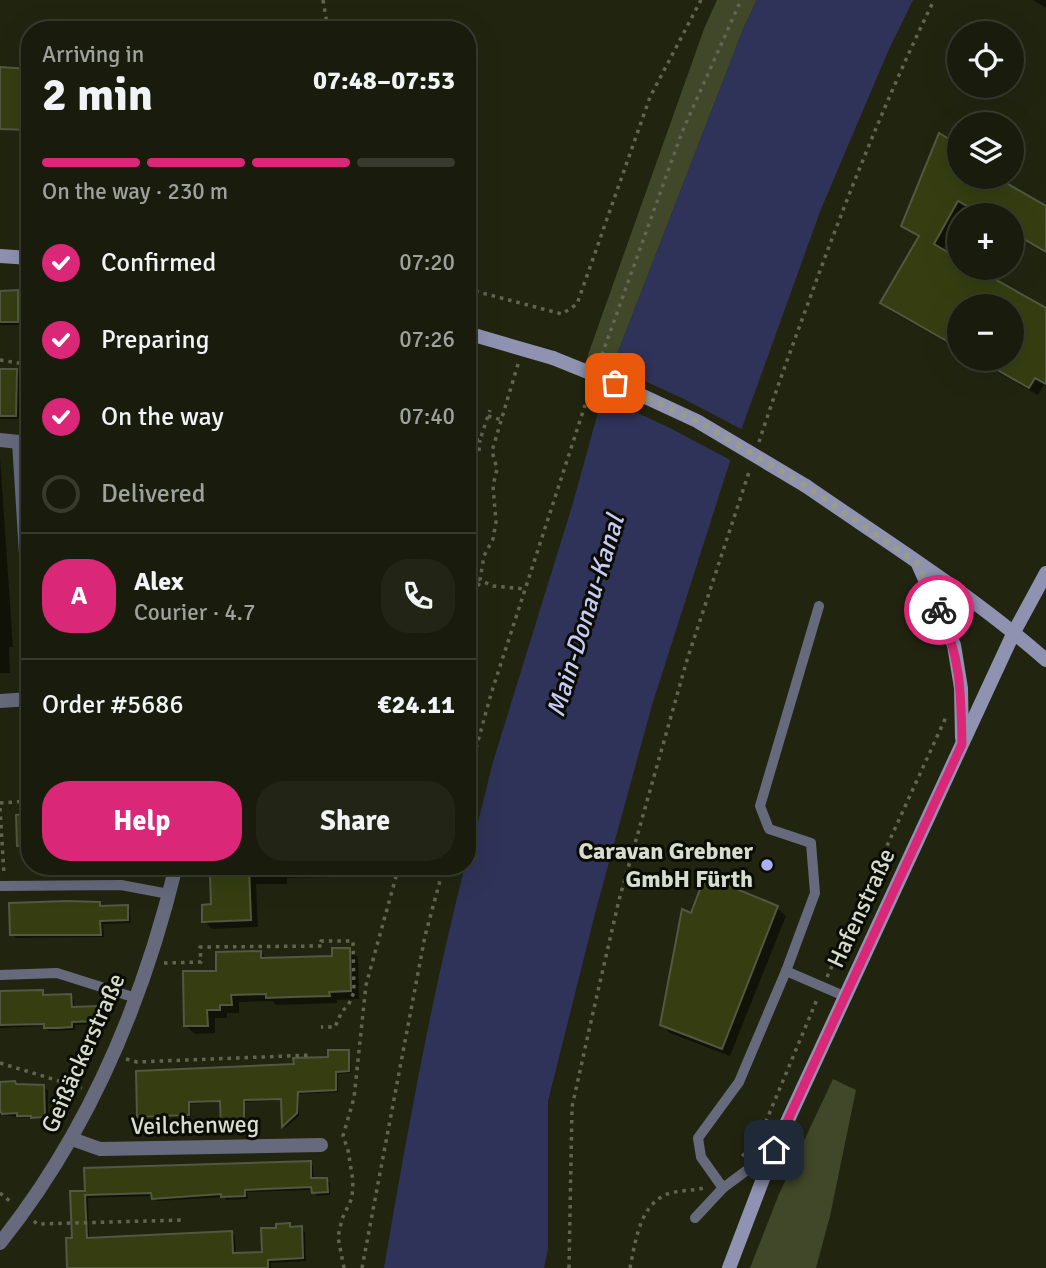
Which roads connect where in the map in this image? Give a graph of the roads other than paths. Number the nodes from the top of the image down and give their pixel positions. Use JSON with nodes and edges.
{"nodes":[{"id":1,"x":0,"y":256,"type":"edge"},
{"id":2,"x":21,"y":257,"type":"edge"},
{"id":3,"x":476,"y":336,"type":"edge"},
{"id":4,"x":0,"y":440,"type":"edge"},
{"id":5,"x":21,"y":474,"type":"edge"},
{"id":6,"x":917,"y":563,"type":"junction"},
{"id":7,"x":1046,"y":573,"type":"edge"},
{"id":8,"x":819,"y":606,"type":"dead end"},
{"id":9,"x":1014,"y":632,"type":"junction"},
{"id":10,"x":1046,"y":660,"type":"edge"},
{"id":11,"x":21,"y":700,"type":"edge"},
{"id":12,"x":0,"y":701,"type":"edge"},
{"id":13,"x":962,"y":744,"type":"junction"},
{"id":14,"x":174,"y":875,"type":"edge"},
{"id":15,"x":2,"y":887,"type":"edge"},
{"id":16,"x":169,"y":894,"type":"junction"},
{"id":17,"x":786,"y":971,"type":"junction"},
{"id":18,"x":0,"y":975,"type":"edge"},
{"id":19,"x":844,"y":996,"type":"junction"},
{"id":20,"x":136,"y":998,"type":"junction"},
{"id":21,"x":72,"y":1139,"type":"junction"},
{"id":22,"x":321,"y":1145,"type":"dead end"},
{"id":23,"x":774,"y":1150,"type":"junction"},
{"id":24,"x":723,"y":1188,"type":"junction"},
{"id":25,"x":695,"y":1217,"type":"dead end"},
{"id":26,"x":0,"y":1243,"type":"edge"},
{"id":27,"x":729,"y":1268,"type":"edge"}],
"edges":[{"from":1,"to":2,"type":"street"},
{"from":3,"to":6,"type":"street","bridge":true},
{"from":4,"to":5,"type":"street"},
{"from":6,"to":9,"type":"street"},
{"from":6,"to":13,"type":"street"},
{"from":7,"to":9,"type":"street","name":"Hafenstraße"},
{"from":8,"to":17,"type":"lane"},
{"from":9,"to":10,"type":"street"},
{"from":9,"to":13,"type":"street","name":"Hafenstraße"},
{"from":11,"to":12,"type":"street"},
{"from":13,"to":19,"type":"street","name":"Hafenstraße"},
{"from":14,"to":16,"type":"street","name":"Geißäckerstraße"},
{"from":15,"to":16,"type":"lane"},
{"from":16,"to":20,"type":"street","name":"Geißäckerstraße"},
{"from":17,"to":19,"type":"lane"},
{"from":17,"to":24,"type":"lane"},
{"from":18,"to":20,"type":"lane"},
{"from":19,"to":23,"type":"street","name":"Hafenstraße"},
{"from":20,"to":21,"type":"street","name":"Geißäckerstraße"},
{"from":21,"to":22,"type":"street","name":"Veilchenweg"},
{"from":21,"to":26,"type":"street","name":"Geißäckerstraße"},
{"from":23,"to":24,"type":"lane"},
{"from":23,"to":27,"type":"street","name":"Hafenstraße"},
{"from":24,"to":25,"type":"lane"}]}
